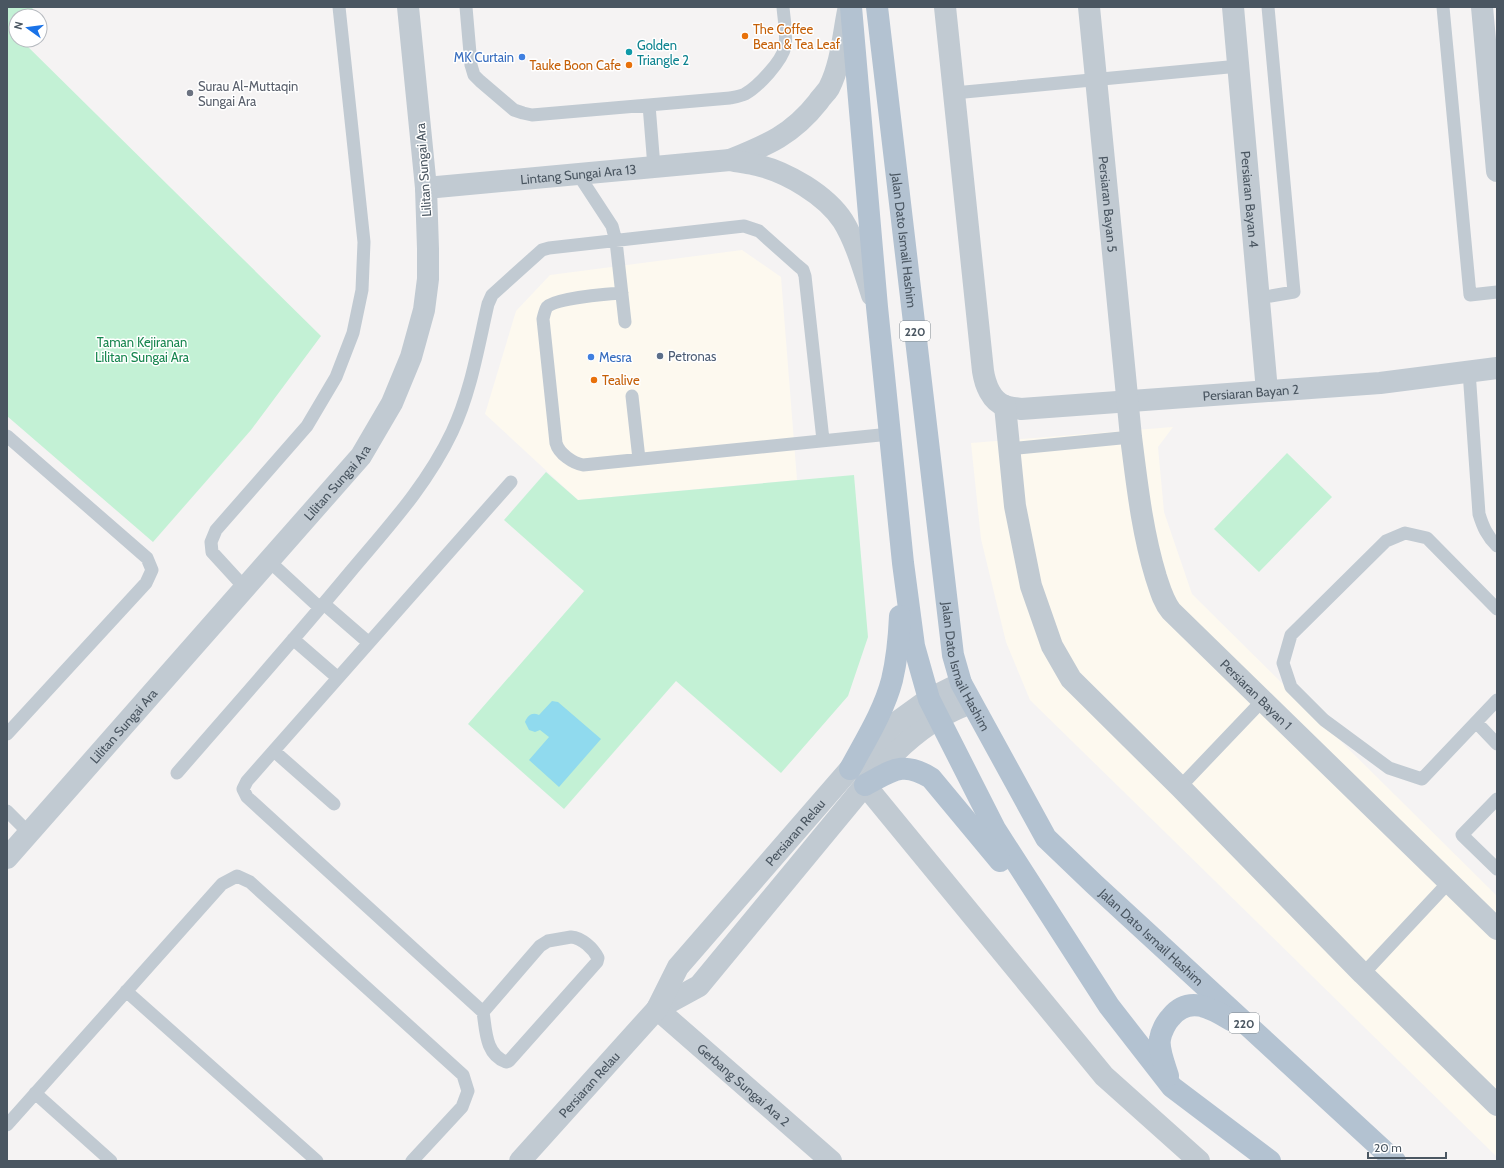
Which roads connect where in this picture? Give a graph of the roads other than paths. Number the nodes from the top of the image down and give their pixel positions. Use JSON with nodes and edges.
{"nodes":[{"id":1,"x":338,"y":7,"type":"edge"},
{"id":2,"x":408,"y":7,"type":"edge"},
{"id":3,"x":466,"y":7,"type":"edge"},
{"id":4,"x":783,"y":7,"type":"edge"},
{"id":5,"x":850,"y":7,"type":"edge"},
{"id":6,"x":877,"y":7,"type":"edge"},
{"id":7,"x":945,"y":7,"type":"edge"},
{"id":8,"x":1089,"y":7,"type":"edge"},
{"id":9,"x":1233,"y":7,"type":"edge"},
{"id":10,"x":1268,"y":7,"type":"edge"},
{"id":11,"x":1443,"y":7,"type":"edge"},
{"id":12,"x":1482,"y":7,"type":"edge"},
{"id":13,"x":1239,"y":66,"type":"junction"},
{"id":14,"x":1096,"y":81,"type":"junction"},
{"id":15,"x":954,"y":93,"type":"junction"},
{"id":16,"x":649,"y":105,"type":"junction"},
{"id":17,"x":730,"y":160,"type":"junction"},
{"id":18,"x":654,"y":167,"type":"junction"},
{"id":19,"x":1497,"y":171,"type":"edge"},
{"id":20,"x":578,"y":174,"type":"junction"},
{"id":21,"x":426,"y":188,"type":"junction"},
{"id":22,"x":616,"y":241,"type":"junction"},
{"id":23,"x":1497,"y":292,"type":"edge"},
{"id":24,"x":622,"y":293,"type":"junction"},
{"id":25,"x":1259,"y":298,"type":"junction"},
{"id":26,"x":877,"y":307,"type":"junction"},
{"id":27,"x":625,"y":322,"type":"dead end"},
{"id":28,"x":1497,"y":368,"type":"edge"},
{"id":29,"x":1469,"y":371,"type":"junction"},
{"id":30,"x":1267,"y":391,"type":"junction"},
{"id":31,"x":632,"y":396,"type":"dead end"},
{"id":32,"x":1127,"y":401,"type":"junction"},
{"id":33,"x":1005,"y":406,"type":"junction"},
{"id":34,"x":890,"y":434,"type":"junction"},
{"id":35,"x":7,"y":436,"type":"edge"},
{"id":36,"x":1131,"y":437,"type":"junction"},
{"id":37,"x":823,"y":440,"type":"junction"},
{"id":38,"x":1009,"y":449,"type":"junction"},
{"id":39,"x":640,"y":459,"type":"junction"},
{"id":40,"x":510,"y":482,"type":"dead end"},
{"id":41,"x":1497,"y":546,"type":"edge"},
{"id":42,"x":269,"y":561,"type":"junction"},
{"id":43,"x":903,"y":563,"type":"junction"},
{"id":44,"x":245,"y":588,"type":"junction"},
{"id":45,"x":322,"y":606,"type":"junction"},
{"id":46,"x":1497,"y":609,"type":"edge"},
{"id":47,"x":293,"y":639,"type":"junction"},
{"id":48,"x":369,"y":643,"type":"junction"},
{"id":49,"x":338,"y":678,"type":"junction"},
{"id":50,"x":961,"y":683,"type":"junction"},
{"id":51,"x":929,"y":699,"type":"junction"},
{"id":52,"x":1263,"y":700,"type":"junction"},
{"id":53,"x":1497,"y":700,"type":"edge"},
{"id":54,"x":971,"y":702,"type":"junction"},
{"id":55,"x":938,"y":718,"type":"junction"},
{"id":56,"x":1476,"y":722,"type":"junction"},
{"id":57,"x":7,"y":734,"type":"edge"},
{"id":58,"x":1497,"y":744,"type":"edge"},
{"id":59,"x":274,"y":751,"type":"junction"},
{"id":60,"x":850,"y":769,"type":"junction"},
{"id":61,"x":177,"y":773,"type":"dead end"},
{"id":62,"x":865,"y":785,"type":"junction"},
{"id":63,"x":1180,"y":787,"type":"junction"},
{"id":64,"x":1497,"y":799,"type":"edge"},
{"id":65,"x":334,"y":804,"type":"dead end"},
{"id":66,"x":7,"y":812,"type":"edge"},
{"id":67,"x":30,"y":832,"type":"junction"},
{"id":68,"x":7,"y":858,"type":"edge"},
{"id":69,"x":1497,"y":869,"type":"edge"},
{"id":70,"x":1449,"y":882,"type":"junction"},
{"id":71,"x":1497,"y":929,"type":"edge"},
{"id":72,"x":1074,"y":950,"type":"junction"},
{"id":73,"x":1363,"y":974,"type":"junction"},
{"id":74,"x":126,"y":991,"type":"junction"},
{"id":75,"x":657,"y":1009,"type":"junction"},
{"id":76,"x":483,"y":1012,"type":"junction"},
{"id":77,"x":1267,"y":1044,"type":"junction"},
{"id":78,"x":1172,"y":1086,"type":"junction"},
{"id":79,"x":35,"y":1093,"type":"junction"},
{"id":80,"x":1497,"y":1105,"type":"edge"},
{"id":81,"x":7,"y":1125,"type":"edge"},
{"id":82,"x":111,"y":1161,"type":"edge"},
{"id":83,"x":317,"y":1161,"type":"edge"},
{"id":84,"x":412,"y":1161,"type":"edge"},
{"id":85,"x":520,"y":1161,"type":"edge"},
{"id":86,"x":831,"y":1161,"type":"edge"},
{"id":87,"x":1199,"y":1161,"type":"edge"},
{"id":88,"x":1270,"y":1161,"type":"edge"},
{"id":89,"x":1395,"y":1161,"type":"edge"}],
"edges":[{"from":1,"to":44,"type":"lane"},
{"from":2,"to":21,"type":"street","name":"Lilitan Sungai Ara"},
{"from":3,"to":16,"type":"lane"},
{"from":4,"to":16,"type":"lane"},
{"from":5,"to":17,"type":"street","name":"Lintang Sungai Ara 13"},
{"from":5,"to":26,"type":"main road"},
{"from":6,"to":50,"type":"main road","name":"Jalan Dato Ismail Hashim","number":"220"},
{"from":7,"to":15,"type":"street"},
{"from":8,"to":14,"type":"street","name":"Persiaran Bayan 5"},
{"from":9,"to":13,"type":"street","name":"Persiaran Bayan 4"},
{"from":10,"to":25,"type":"lane"},
{"from":11,"to":23,"type":"lane"},
{"from":12,"to":19,"type":"street"},
{"from":13,"to":14,"type":"lane"},
{"from":13,"to":25,"type":"street","name":"Persiaran Bayan 4"},
{"from":14,"to":15,"type":"lane"},
{"from":14,"to":32,"type":"street","name":"Persiaran Bayan 5"},
{"from":15,"to":33,"type":"street"},
{"from":16,"to":18,"type":"lane"},
{"from":17,"to":18,"type":"street","name":"Lintang Sungai Ara 13"},
{"from":17,"to":26,"type":"street","name":"Lintang Sungai Ara 13"},
{"from":18,"to":20,"type":"street","name":"Lintang Sungai Ara 13"},
{"from":20,"to":21,"type":"street","name":"Lintang Sungai Ara 13"},
{"from":20,"to":22,"type":"lane"},
{"from":21,"to":42,"type":"street","name":"Lilitan Sungai Ara"},
{"from":22,"to":24,"type":"lane"},
{"from":22,"to":37,"type":"lane"},
{"from":22,"to":45,"type":"lane"},
{"from":24,"to":27,"type":"lane"},
{"from":24,"to":39,"type":"lane"},
{"from":25,"to":30,"type":"street","name":"Persiaran Bayan 4"},
{"from":26,"to":34,"type":"main road"},
{"from":28,"to":29,"type":"street","name":"Persiaran Bayan 2"},
{"from":29,"to":30,"type":"street","name":"Persiaran Bayan 2"},
{"from":29,"to":41,"type":"lane"},
{"from":30,"to":32,"type":"street","name":"Persiaran Bayan 2"},
{"from":31,"to":39,"type":"lane"},
{"from":32,"to":33,"type":"street","name":"Persiaran Bayan 2"},
{"from":32,"to":36,"type":"street","name":"Persiaran Bayan 1"},
{"from":33,"to":38,"type":"street"},
{"from":34,"to":37,"type":"lane"},
{"from":34,"to":43,"type":"main road"},
{"from":35,"to":57,"type":"lane"},
{"from":36,"to":38,"type":"lane"},
{"from":36,"to":52,"type":"street","name":"Persiaran Bayan 1"},
{"from":37,"to":39,"type":"lane"},
{"from":38,"to":63,"type":"street"},
{"from":40,"to":48,"type":"lane"},
{"from":42,"to":44,"type":"street","name":"Lilitan Sungai Ara"},
{"from":42,"to":45,"type":"lane"},
{"from":43,"to":51,"type":"main road"},
{"from":43,"to":60,"type":"main road"},
{"from":44,"to":67,"type":"street","name":"Lilitan Sungai Ara"},
{"from":45,"to":47,"type":"lane"},
{"from":45,"to":48,"type":"lane"},
{"from":46,"to":56,"type":"lane"},
{"from":47,"to":49,"type":"lane"},
{"from":47,"to":61,"type":"lane"},
{"from":48,"to":49,"type":"lane"},
{"from":49,"to":59,"type":"lane"},
{"from":50,"to":51,"type":"street","name":"Persiaran Relau"},
{"from":50,"to":54,"type":"main road","name":"Jalan Dato Ismail Hashim","number":"220"},
{"from":51,"to":55,"type":"main road"},
{"from":51,"to":60,"type":"street","name":"Persiaran Relau"},
{"from":52,"to":63,"type":"lane"},
{"from":52,"to":70,"type":"street","name":"Persiaran Bayan 1"},
{"from":53,"to":56,"type":"lane"},
{"from":54,"to":55,"type":"street","name":"Persiaran Relau"},
{"from":54,"to":77,"type":"main road","name":"Jalan Dato Ismail Hashim","number":"220"},
{"from":55,"to":62,"type":"street","name":"Persiaran Relau"},
{"from":55,"to":72,"type":"main road"},
{"from":56,"to":58,"type":"lane"},
{"from":59,"to":65,"type":"lane"},
{"from":59,"to":76,"type":"lane"},
{"from":60,"to":75,"type":"street","name":"Persiaran Relau"},
{"from":62,"to":72,"type":"main road"},
{"from":62,"to":75,"type":"street","name":"Persiaran Relau"},
{"from":62,"to":87,"type":"street"},
{"from":63,"to":73,"type":"street"},
{"from":64,"to":69,"type":"lane"},
{"from":66,"to":67,"type":"lane"},
{"from":67,"to":68,"type":"street","name":"Lilitan Sungai Ara"},
{"from":70,"to":71,"type":"street","name":"Persiaran Bayan 1"},
{"from":70,"to":73,"type":"lane"},
{"from":72,"to":78,"type":"main road"},
{"from":73,"to":80,"type":"street"},
{"from":74,"to":79,"type":"lane"},
{"from":74,"to":83,"type":"lane"},
{"from":74,"to":84,"type":"lane"},
{"from":75,"to":85,"type":"street","name":"Persiaran Relau"},
{"from":75,"to":86,"type":"street","name":"Gerbang Sungai Ara 2"},
{"from":76,"to":76,"type":"lane"},
{"from":77,"to":78,"type":"main road"},
{"from":77,"to":89,"type":"main road","name":"Jalan Dato Ismail Hashim","number":"220"},
{"from":78,"to":88,"type":"main road"},
{"from":79,"to":81,"type":"lane"},
{"from":79,"to":82,"type":"lane"}]}
